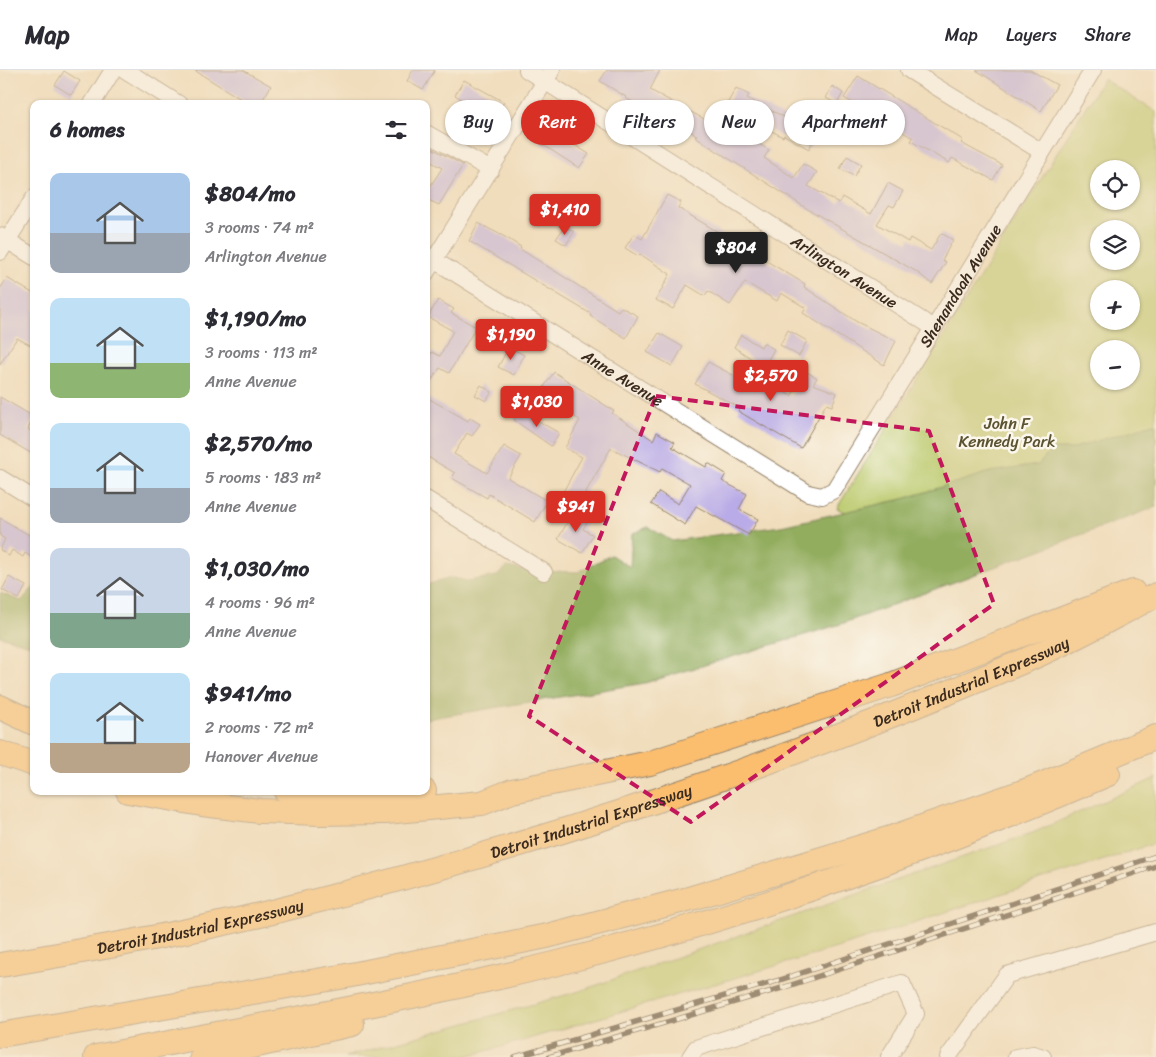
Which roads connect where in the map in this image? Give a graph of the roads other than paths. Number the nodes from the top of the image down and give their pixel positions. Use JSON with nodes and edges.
{"nodes":[{"id":1,"x":112,"y":70,"type":"edge"},
{"id":2,"x":124,"y":70,"type":"edge"},
{"id":3,"x":527,"y":70,"type":"edge"},
{"id":4,"x":909,"y":70,"type":"edge"},
{"id":5,"x":1092,"y":70,"type":"edge"},
{"id":6,"x":548,"y":75,"type":"edge"},
{"id":7,"x":94,"y":100,"type":"edge"},
{"id":8,"x":173,"y":100,"type":"edge"},
{"id":9,"x":430,"y":135,"type":"edge"},
{"id":10,"x":1042,"y":152,"type":"junction"},
{"id":11,"x":491,"y":170,"type":"junction"},
{"id":12,"x":30,"y":204,"type":"edge"},
{"id":13,"x":2,"y":243,"type":"edge"},
{"id":14,"x":30,"y":255,"type":"edge"},
{"id":15,"x":430,"y":262,"type":"edge"},
{"id":16,"x":430,"y":264,"type":"edge"},
{"id":17,"x":934,"y":328,"type":"junction"},
{"id":18,"x":0,"y":478,"type":"edge"},
{"id":19,"x":822,"y":496,"type":"joint"},
{"id":20,"x":30,"y":497,"type":"edge"},
{"id":21,"x":430,"y":501,"type":"edge"},
{"id":22,"x":544,"y":572,"type":"dead end"},
{"id":23,"x":1156,"y":583,"type":"edge"},
{"id":24,"x":1156,"y":595,"type":"edge"},
{"id":25,"x":0,"y":707,"type":"edge"},
{"id":26,"x":30,"y":721,"type":"edge"},
{"id":27,"x":1156,"y":737,"type":"edge"},
{"id":28,"x":0,"y":753,"type":"edge"},
{"id":29,"x":1156,"y":754,"type":"edge"},
{"id":30,"x":30,"y":763,"type":"edge"},
{"id":31,"x":512,"y":790,"type":"junction"},
{"id":32,"x":430,"y":791,"type":"edge"},
{"id":33,"x":151,"y":795,"type":"edge"},
{"id":34,"x":1156,"y":932,"type":"edge"},
{"id":35,"x":561,"y":962,"type":"junction"},
{"id":36,"x":0,"y":965,"type":"edge"},
{"id":37,"x":0,"y":1035,"type":"edge"},
{"id":38,"x":96,"y":1057,"type":"edge"},
{"id":39,"x":202,"y":1057,"type":"edge"},
{"id":40,"x":690,"y":1057,"type":"edge"},
{"id":41,"x":889,"y":1057,"type":"edge"},
{"id":42,"x":948,"y":1057,"type":"edge"},
{"id":43,"x":1016,"y":1057,"type":"edge"},
{"id":44,"x":1043,"y":1057,"type":"edge"}],
"edges":[{"from":1,"to":7,"type":"street"},
{"from":2,"to":8,"type":"street"},
{"from":3,"to":6,"type":"street","name":"Arlington Avenue"},
{"from":4,"to":10,"type":"street"},
{"from":5,"to":10,"type":"street","name":"Shenandoah Avenue"},
{"from":6,"to":11,"type":"street"},
{"from":6,"to":17,"type":"street","name":"Arlington Avenue"},
{"from":9,"to":11,"type":"street"},
{"from":10,"to":17,"type":"street","name":"Shenandoah Avenue"},
{"from":11,"to":15,"type":"street"},
{"from":12,"to":13,"type":"street"},
{"from":13,"to":14,"type":"street"},
{"from":16,"to":19,"type":"street","name":"Anne Avenue"},
{"from":17,"to":19,"type":"street","name":"Shenandoah Avenue"},
{"from":18,"to":20,"type":"street"},
{"from":21,"to":22,"type":"street"},
{"from":23,"to":31,"type":"highway"},
{"from":24,"to":36,"type":"highway","name":"Detroit Industrial Expressway"},
{"from":25,"to":26,"type":"highway"},
{"from":27,"to":37,"type":"highway"},
{"from":28,"to":30,"type":"highway"},
{"from":29,"to":35,"type":"highway"},
{"from":31,"to":32,"type":"highway"},
{"from":31,"to":33,"type":"highway"},
{"from":34,"to":42,"type":"street"},
{"from":35,"to":38,"type":"highway"},
{"from":35,"to":39,"type":"highway"},
{"from":40,"to":41,"type":"street"},
{"from":43,"to":44,"type":"street"}]}
